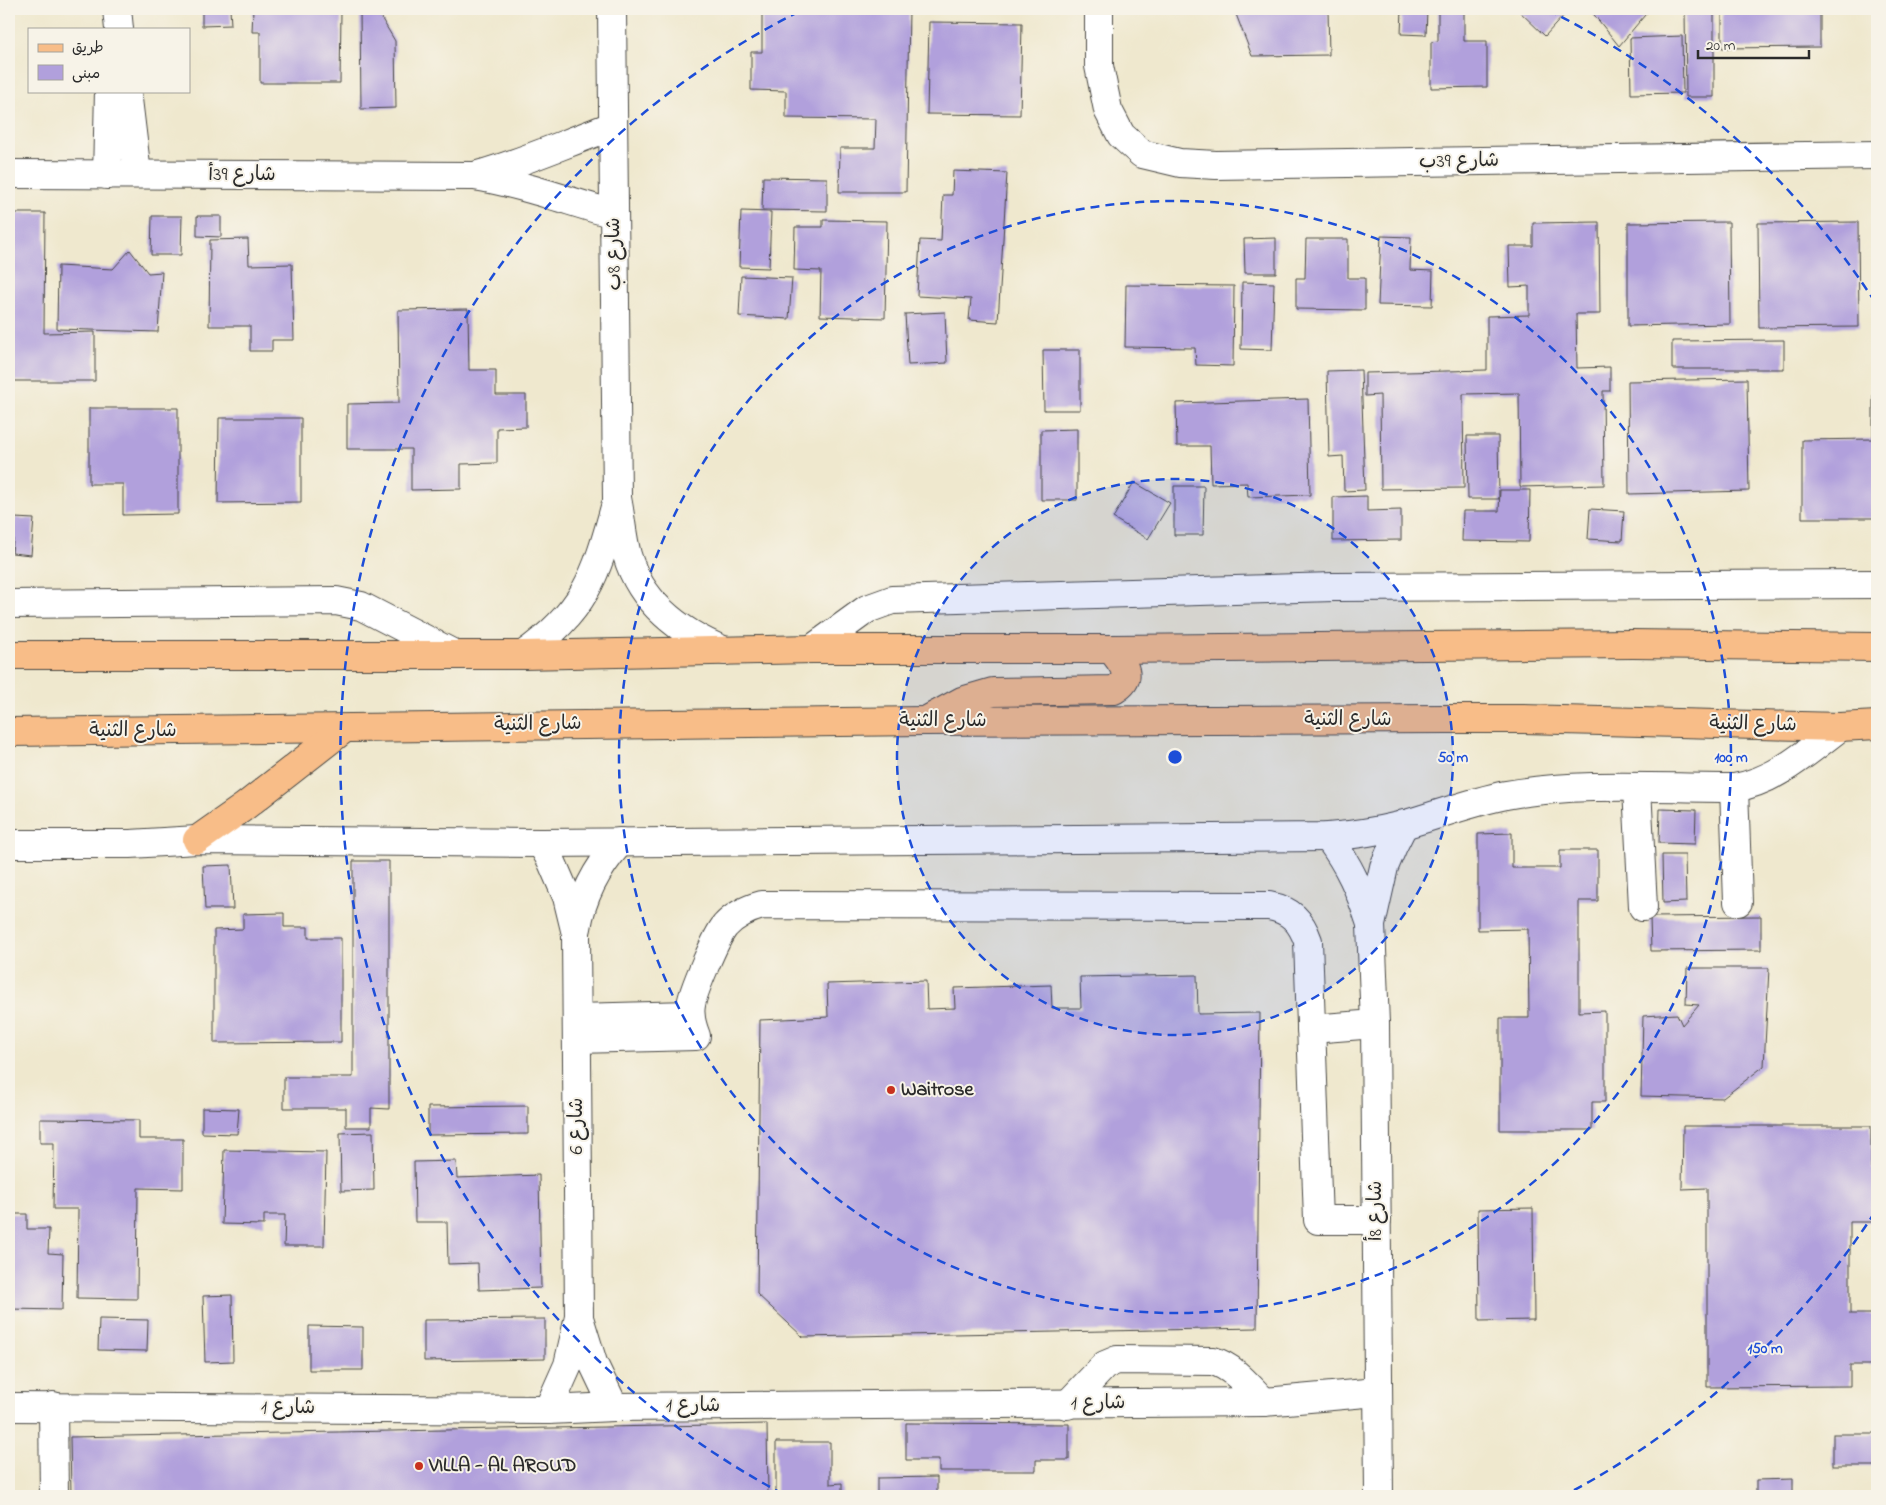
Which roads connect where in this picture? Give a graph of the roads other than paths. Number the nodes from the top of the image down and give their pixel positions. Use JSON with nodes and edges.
{"nodes":[{"id":1,"x":612,"y":9,"type":"edge"},
{"id":2,"x":1098,"y":9,"type":"edge"},
{"id":3,"x":109,"y":92,"type":"edge"},
{"id":4,"x":128,"y":92,"type":"edge"},
{"id":5,"x":613,"y":126,"type":"junction"},
{"id":6,"x":1877,"y":156,"type":"edge"},
{"id":7,"x":9,"y":174,"type":"edge"},
{"id":8,"x":107,"y":174,"type":"junction"},
{"id":9,"x":137,"y":174,"type":"junction"},
{"id":10,"x":474,"y":176,"type":"junction"},
{"id":11,"x":614,"y":214,"type":"junction"},
{"id":12,"x":618,"y":498,"type":"junction"},
{"id":13,"x":1877,"y":584,"type":"edge"},
{"id":14,"x":9,"y":604,"type":"edge"},
{"id":15,"x":1877,"y":647,"type":"edge"},
{"id":16,"x":812,"y":649,"type":"junction"},
{"id":17,"x":1111,"y":649,"type":"junction"},
{"id":18,"x":724,"y":651,"type":"junction"},
{"id":19,"x":454,"y":654,"type":"junction"},
{"id":20,"x":522,"y":655,"type":"junction"},
{"id":21,"x":9,"y":656,"type":"edge"},
{"id":22,"x":924,"y":721,"type":"junction"},
{"id":23,"x":1865,"y":728,"type":"edge"},
{"id":24,"x":344,"y":729,"type":"junction"},
{"id":25,"x":9,"y":732,"type":"edge"},
{"id":26,"x":1637,"y":788,"type":"junction"},
{"id":27,"x":1734,"y":788,"type":"junction"},
{"id":28,"x":1404,"y":824,"type":"junction"},
{"id":29,"x":1328,"y":837,"type":"junction"},
{"id":30,"x":197,"y":840,"type":"junction"},
{"id":31,"x":620,"y":842,"type":"junction"},
{"id":32,"x":540,"y":843,"type":"junction"},
{"id":33,"x":9,"y":844,"type":"edge"},
{"id":34,"x":1738,"y":902,"type":"dead end"},
{"id":35,"x":1643,"y":907,"type":"dead end"},
{"id":36,"x":1371,"y":925,"type":"junction"},
{"id":37,"x":576,"y":934,"type":"junction"},
{"id":38,"x":1374,"y":1024,"type":"junction"},
{"id":39,"x":577,"y":1028,"type":"junction"},
{"id":40,"x":1311,"y":1029,"type":"junction"},
{"id":41,"x":1377,"y":1220,"type":"junction"},
{"id":42,"x":579,"y":1317,"type":"junction"},
{"id":43,"x":1377,"y":1392,"type":"junction"},
{"id":44,"x":1264,"y":1402,"type":"junction"},
{"id":45,"x":1066,"y":1405,"type":"junction"},
{"id":46,"x":53,"y":1406,"type":"junction"},
{"id":47,"x":9,"y":1407,"type":"edge"},
{"id":48,"x":614,"y":1407,"type":"junction"},
{"id":49,"x":548,"y":1410,"type":"junction"},
{"id":50,"x":54,"y":1496,"type":"edge"},
{"id":51,"x":1379,"y":1496,"type":"edge"}],
"edges":[{"from":1,"to":5,"type":"street","name":"شارع 8ب"},
{"from":2,"to":6,"type":"street","name":"شارع 39ب"},
{"from":3,"to":8,"type":"street"},
{"from":4,"to":9,"type":"street"},
{"from":5,"to":10,"type":"street","name":"شارع 39أ"},
{"from":5,"to":11,"type":"street","name":"شارع 8ب"},
{"from":7,"to":8,"type":"street","name":"شارع 39أ"},
{"from":8,"to":9,"type":"street","name":"شارع 39أ"},
{"from":9,"to":10,"type":"street","name":"شارع 39أ"},
{"from":10,"to":11,"type":"street","name":"شارع 39أ"},
{"from":11,"to":12,"type":"street","name":"شارع 8ب"},
{"from":12,"to":18,"type":"street","name":"شارع 8ب"},
{"from":12,"to":20,"type":"street","name":"شارع 8ب"},
{"from":13,"to":16,"type":"street"},
{"from":14,"to":19,"type":"street"},
{"from":15,"to":17,"type":"main road"},
{"from":16,"to":17,"type":"main road"},
{"from":16,"to":18,"type":"main road"},
{"from":17,"to":22,"type":"main road"},
{"from":18,"to":20,"type":"main road"},
{"from":19,"to":20,"type":"main road"},
{"from":19,"to":21,"type":"main road"},
{"from":22,"to":23,"type":"main road","name":"شارع الثنية"},
{"from":22,"to":24,"type":"main road","name":"شارع الثنية"},
{"from":23,"to":27,"type":"street"},
{"from":24,"to":25,"type":"main road","name":"شارع الثنية"},
{"from":24,"to":30,"type":"main road"},
{"from":26,"to":27,"type":"street"},
{"from":26,"to":28,"type":"street"},
{"from":26,"to":35,"type":"street"},
{"from":27,"to":34,"type":"street"},
{"from":28,"to":29,"type":"street"},
{"from":28,"to":36,"type":"street","name":"شارع 8أ"},
{"from":29,"to":31,"type":"street"},
{"from":29,"to":36,"type":"street","name":"شارع 8أ"},
{"from":30,"to":32,"type":"street"},
{"from":30,"to":33,"type":"street"},
{"from":31,"to":32,"type":"street"},
{"from":31,"to":37,"type":"street","name":"شارع 6"},
{"from":32,"to":37,"type":"street","name":"شارع 6"},
{"from":36,"to":38,"type":"street","name":"شارع 8أ"},
{"from":37,"to":39,"type":"street","name":"شارع 6"},
{"from":38,"to":40,"type":"street"},
{"from":38,"to":41,"type":"street","name":"شارع 8أ"},
{"from":39,"to":40,"type":"street"},
{"from":39,"to":42,"type":"street","name":"شارع 6"},
{"from":40,"to":41,"type":"street"},
{"from":41,"to":43,"type":"street","name":"شارع 8أ"},
{"from":42,"to":48,"type":"street","name":"شارع 6"},
{"from":42,"to":49,"type":"street","name":"شارع 6"},
{"from":43,"to":44,"type":"street","name":"شارع 1"},
{"from":43,"to":51,"type":"street","name":"شارع 8أ"},
{"from":44,"to":45,"type":"street","name":"شارع 1"},
{"from":44,"to":45,"type":"street"},
{"from":45,"to":48,"type":"street","name":"شارع 1"},
{"from":46,"to":47,"type":"street","name":"شارع 1"},
{"from":46,"to":49,"type":"street","name":"شارع 1"},
{"from":46,"to":50,"type":"street"},
{"from":48,"to":49,"type":"street","name":"شارع 1"}]}
